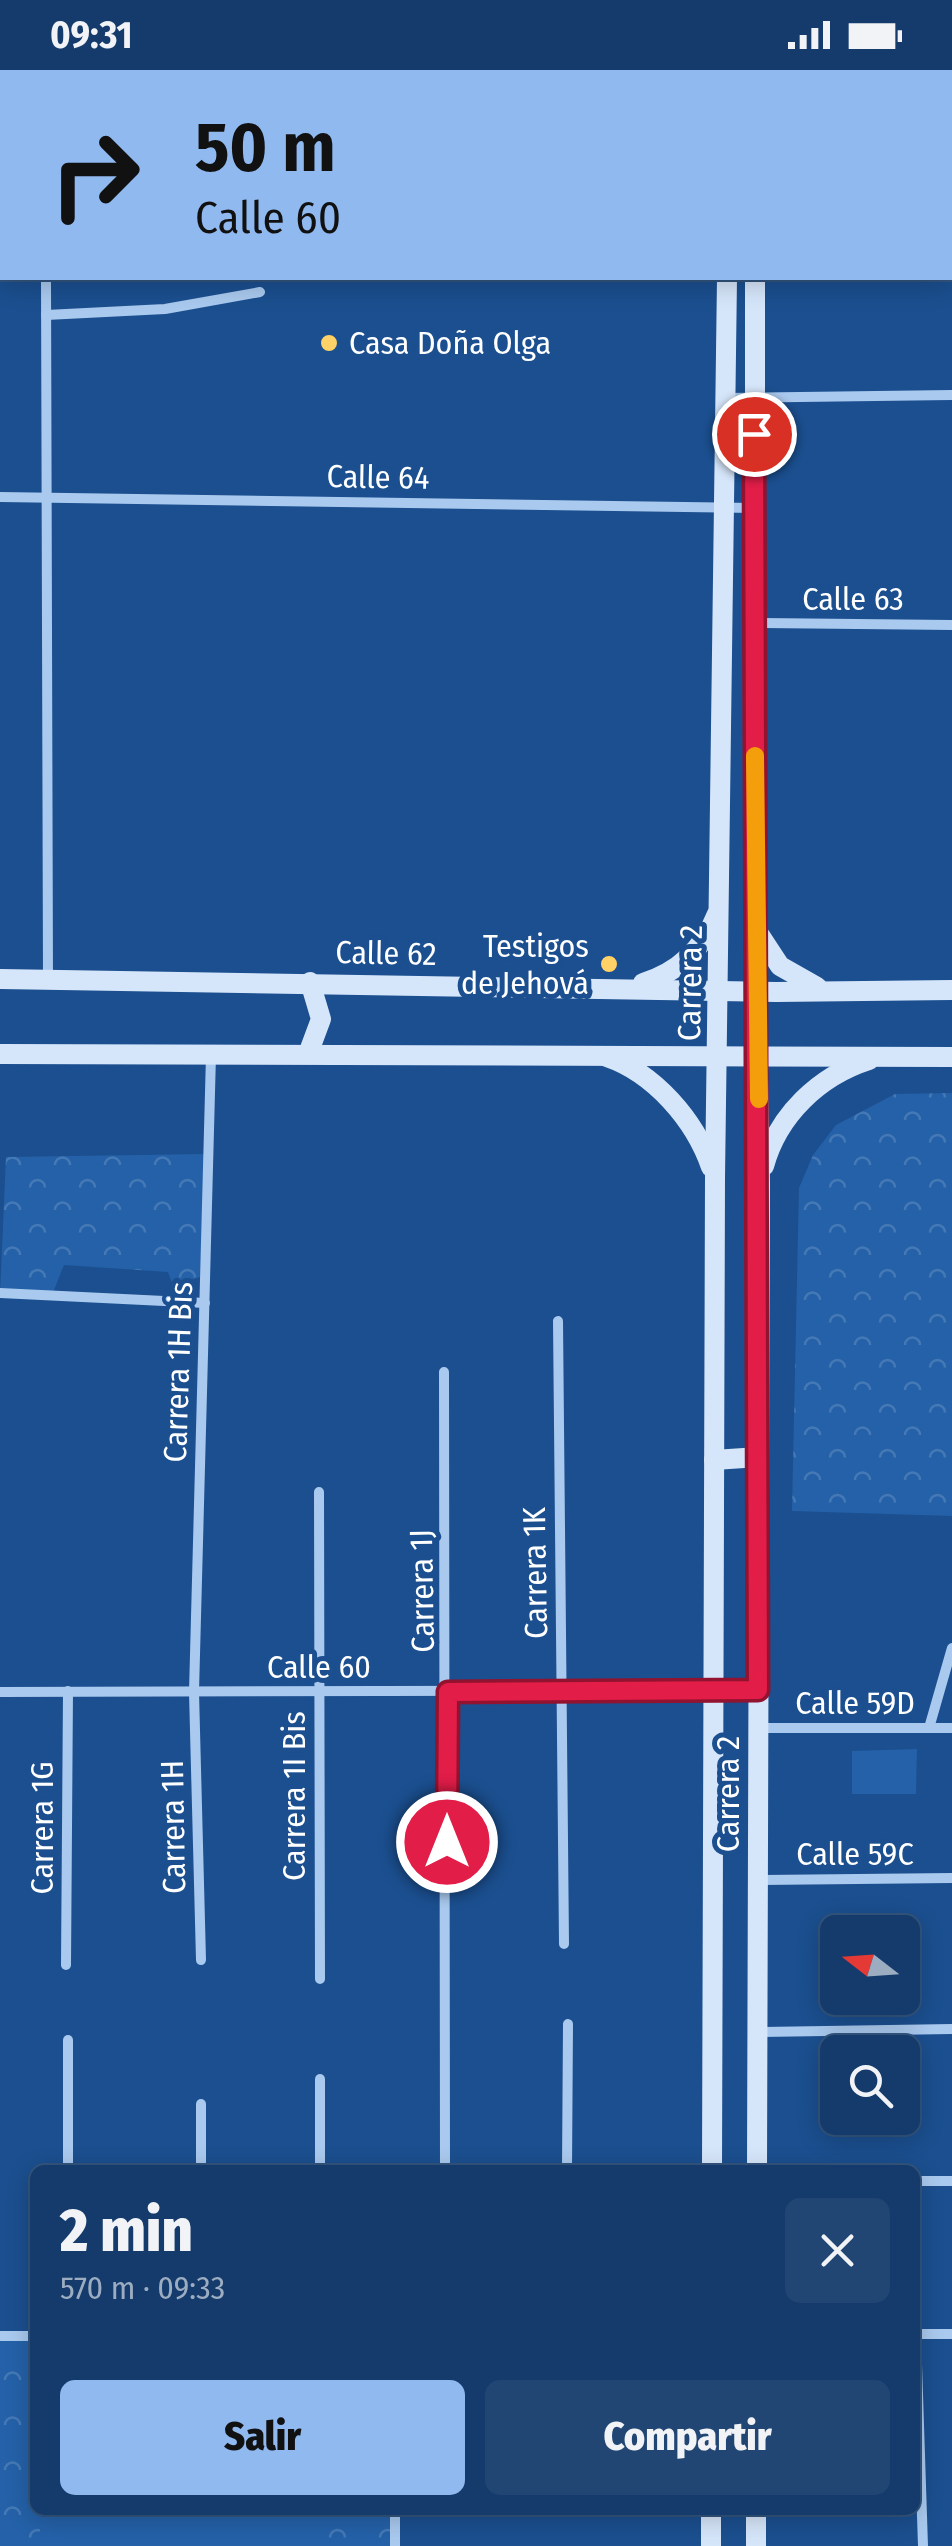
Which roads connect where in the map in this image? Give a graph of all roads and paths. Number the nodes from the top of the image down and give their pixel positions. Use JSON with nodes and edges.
{"nodes":[{"id":1,"x":46,"y":280,"type":"edge"},
{"id":2,"x":727,"y":280,"type":"edge"},
{"id":3,"x":755,"y":280,"type":"edge"},
{"id":4,"x":260,"y":292,"type":"dead end"},
{"id":5,"x":46,"y":315,"type":"junction"},
{"id":6,"x":952,"y":395,"type":"edge"},
{"id":7,"x":754,"y":397,"type":"junction"},
{"id":8,"x":726,"y":398,"type":"junction"},
{"id":9,"x":0,"y":496,"type":"edge"},
{"id":10,"x":46,"y":497,"type":"junction"},
{"id":11,"x":725,"y":508,"type":"junction"},
{"id":12,"x":754,"y":508,"type":"junction"},
{"id":13,"x":754,"y":623,"type":"junction"},
{"id":14,"x":952,"y":624,"type":"edge"},
{"id":15,"x":721,"y":902,"type":"junction"},
{"id":16,"x":755,"y":925,"type":"junction"},
{"id":17,"x":0,"y":979,"type":"edge"},
{"id":18,"x":48,"y":980,"type":"junction"},
{"id":19,"x":310,"y":982,"type":"junction"},
{"id":20,"x":620,"y":987,"type":"junction"},
{"id":21,"x":720,"y":990,"type":"junction"},
{"id":22,"x":834,"y":990,"type":"junction"},
{"id":23,"x":952,"y":990,"type":"edge"},
{"id":24,"x":758,"y":991,"type":"junction"},
{"id":25,"x":0,"y":1054,"type":"edge"},
{"id":26,"x":212,"y":1054,"type":"junction"},
{"id":27,"x":308,"y":1054,"type":"junction"},
{"id":28,"x":718,"y":1054,"type":"junction"},
{"id":29,"x":600,"y":1055,"type":"junction"},
{"id":30,"x":758,"y":1055,"type":"junction"},
{"id":31,"x":879,"y":1057,"type":"junction"},
{"id":32,"x":952,"y":1057,"type":"edge"},
{"id":33,"x":715,"y":1178,"type":"junction"},
{"id":34,"x":760,"y":1183,"type":"junction"},
{"id":35,"x":0,"y":1293,"type":"edge"},
{"id":36,"x":205,"y":1304,"type":"junction"},
{"id":37,"x":558,"y":1321,"type":"dead end"},
{"id":38,"x":444,"y":1372,"type":"dead end"},
{"id":39,"x":759,"y":1457,"type":"junction"},
{"id":40,"x":714,"y":1460,"type":"junction"},
{"id":41,"x":320,"y":1492,"type":"dead end"},
{"id":42,"x":952,"y":1648,"type":"edge"},
{"id":43,"x":714,"y":1689,"type":"junction"},
{"id":44,"x":758,"y":1690,"type":"junction"},
{"id":45,"x":68,"y":1691,"type":"junction"},
{"id":46,"x":0,"y":1692,"type":"edge"},
{"id":47,"x":194,"y":1692,"type":"junction"},
{"id":48,"x":448,"y":1692,"type":"junction"},
{"id":49,"x":319,"y":1693,"type":"junction"},
{"id":50,"x":562,"y":1693,"type":"junction"},
{"id":51,"x":758,"y":1728,"type":"junction"},
{"id":52,"x":929,"y":1728,"type":"junction"},
{"id":53,"x":952,"y":1728,"type":"edge"},
{"id":54,"x":952,"y":1878,"type":"edge"},
{"id":55,"x":758,"y":1880,"type":"junction"},
{"id":56,"x":564,"y":1944,"type":"dead end"},
{"id":57,"x":201,"y":1960,"type":"dead end"},
{"id":58,"x":66,"y":1965,"type":"dead end"},
{"id":59,"x":320,"y":1979,"type":"dead end"},
{"id":60,"x":568,"y":2024,"type":"dead end"},
{"id":61,"x":952,"y":2029,"type":"edge"},
{"id":62,"x":758,"y":2032,"type":"junction"},
{"id":63,"x":68,"y":2040,"type":"dead end"},
{"id":64,"x":320,"y":2079,"type":"dead end"},
{"id":65,"x":201,"y":2104,"type":"dead end"},
{"id":66,"x":68,"y":2165,"type":"edge"},
{"id":67,"x":200,"y":2165,"type":"edge"},
{"id":68,"x":320,"y":2165,"type":"edge"},
{"id":69,"x":445,"y":2165,"type":"edge"},
{"id":70,"x":566,"y":2165,"type":"edge"},
{"id":71,"x":712,"y":2165,"type":"edge"},
{"id":72,"x":757,"y":2165,"type":"edge"},
{"id":73,"x":952,"y":2181,"type":"edge"},
{"id":74,"x":920,"y":2182,"type":"edge"},
{"id":75,"x":920,"y":2334,"type":"edge"},
{"id":76,"x":952,"y":2334,"type":"edge"},
{"id":77,"x":0,"y":2336,"type":"edge"},
{"id":78,"x":30,"y":2336,"type":"edge"},
{"id":79,"x":920,"y":2455,"type":"edge"},
{"id":80,"x":395,"y":2515,"type":"edge"},
{"id":81,"x":711,"y":2515,"type":"edge"},
{"id":82,"x":756,"y":2515,"type":"edge"},
{"id":83,"x":395,"y":2546,"type":"edge"},
{"id":84,"x":711,"y":2546,"type":"edge"},
{"id":85,"x":756,"y":2546,"type":"edge"},
{"id":86,"x":923,"y":2546,"type":"edge"}],
"edges":[{"from":1,"to":5,"type":"street"},
{"from":2,"to":8,"type":"street","name":"Carrera 2"},
{"from":3,"to":7,"type":"street","name":"Carrera 2"},
{"from":4,"to":5,"type":"street"},
{"from":5,"to":10,"type":"street"},
{"from":6,"to":7,"type":"street"},
{"from":7,"to":8,"type":"street"},
{"from":7,"to":12,"type":"street","name":"Carrera 2"},
{"from":8,"to":11,"type":"street","name":"Carrera 2"},
{"from":9,"to":10,"type":"street","name":"Calle 64"},
{"from":10,"to":11,"type":"street","name":"Calle 64"},
{"from":10,"to":18,"type":"street"},
{"from":11,"to":12,"type":"street","name":"Calle 64"},
{"from":11,"to":15,"type":"street","name":"Carrera 2"},
{"from":12,"to":13,"type":"street","name":"Carrera 2"},
{"from":13,"to":14,"type":"street","name":"Calle 63"},
{"from":13,"to":16,"type":"street","name":"Carrera 2"},
{"from":15,"to":20,"type":"street"},
{"from":15,"to":21,"type":"street","name":"Carrera 2"},
{"from":16,"to":22,"type":"street"},
{"from":16,"to":24,"type":"street","name":"Carrera 2"},
{"from":17,"to":18,"type":"street","name":"Calle 62"},
{"from":18,"to":19,"type":"street","name":"Calle 62"},
{"from":19,"to":20,"type":"street","name":"Calle 62"},
{"from":19,"to":27,"type":"street"},
{"from":20,"to":21,"type":"street","name":"Calle 62"},
{"from":21,"to":24,"type":"street","name":"Calle 62"},
{"from":21,"to":28,"type":"street","name":"Carrera 2"},
{"from":22,"to":23,"type":"street","name":"Calle 62"},
{"from":22,"to":24,"type":"street","name":"Calle 62"},
{"from":24,"to":30,"type":"street","name":"Carrera 2"},
{"from":25,"to":26,"type":"street"},
{"from":26,"to":27,"type":"street"},
{"from":26,"to":36,"type":"street","name":"Carrera 1H Bis"},
{"from":27,"to":29,"type":"street"},
{"from":28,"to":29,"type":"street"},
{"from":28,"to":30,"type":"street"},
{"from":28,"to":33,"type":"street","name":"Carrera 2"},
{"from":29,"to":33,"type":"street"},
{"from":30,"to":31,"type":"street"},
{"from":30,"to":34,"type":"street","name":"Carrera 2"},
{"from":31,"to":32,"type":"street"},
{"from":31,"to":34,"type":"street"},
{"from":33,"to":40,"type":"street","name":"Carrera 2"},
{"from":34,"to":39,"type":"street","name":"Carrera 2"},
{"from":35,"to":36,"type":"street"},
{"from":36,"to":47,"type":"street","name":"Carrera 1H Bis"},
{"from":37,"to":50,"type":"street","name":"Carrera 1K"},
{"from":38,"to":48,"type":"street","name":"Carrera 1J"},
{"from":39,"to":40,"type":"street"},
{"from":39,"to":44,"type":"street","name":"Carrera 2"},
{"from":40,"to":43,"type":"street","name":"Carrera 2"},
{"from":41,"to":49,"type":"street","name":"Carrera 1I Bis"},
{"from":42,"to":52,"type":"street"},
{"from":43,"to":44,"type":"street","name":"Calle 60"},
{"from":43,"to":50,"type":"street","name":"Calle 60"},
{"from":43,"to":71,"type":"street","name":"Carrera 2"},
{"from":44,"to":51,"type":"street","name":"Carrera 2"},
{"from":45,"to":46,"type":"street","name":"Calle 60"},
{"from":45,"to":47,"type":"street","name":"Calle 60"},
{"from":45,"to":58,"type":"street","name":"Carrera 1G"},
{"from":47,"to":49,"type":"street","name":"Calle 60"},
{"from":47,"to":57,"type":"street","name":"Carrera 1H"},
{"from":48,"to":49,"type":"street","name":"Calle 60"},
{"from":48,"to":50,"type":"street","name":"Calle 60"},
{"from":48,"to":69,"type":"street","name":"Carrera 1J"},
{"from":49,"to":59,"type":"street","name":"Carrera 1I Bis"},
{"from":50,"to":56,"type":"street","name":"Carrera 1K"},
{"from":51,"to":52,"type":"street","name":"Calle 59D"},
{"from":51,"to":55,"type":"street","name":"Carrera 2"},
{"from":52,"to":53,"type":"street","name":"Calle 59D"},
{"from":54,"to":55,"type":"street","name":"Calle 59C"},
{"from":55,"to":62,"type":"street","name":"Carrera 2"},
{"from":60,"to":70,"type":"street"},
{"from":61,"to":62,"type":"street"},
{"from":62,"to":72,"type":"street","name":"Carrera 2"},
{"from":63,"to":66,"type":"street"},
{"from":64,"to":68,"type":"street"},
{"from":65,"to":67,"type":"street"},
{"from":73,"to":74,"type":"street"},
{"from":75,"to":76,"type":"street"},
{"from":77,"to":78,"type":"street"},
{"from":79,"to":86,"type":"street"},
{"from":80,"to":83,"type":"street"},
{"from":81,"to":84,"type":"street"},
{"from":82,"to":85,"type":"street"}]}
